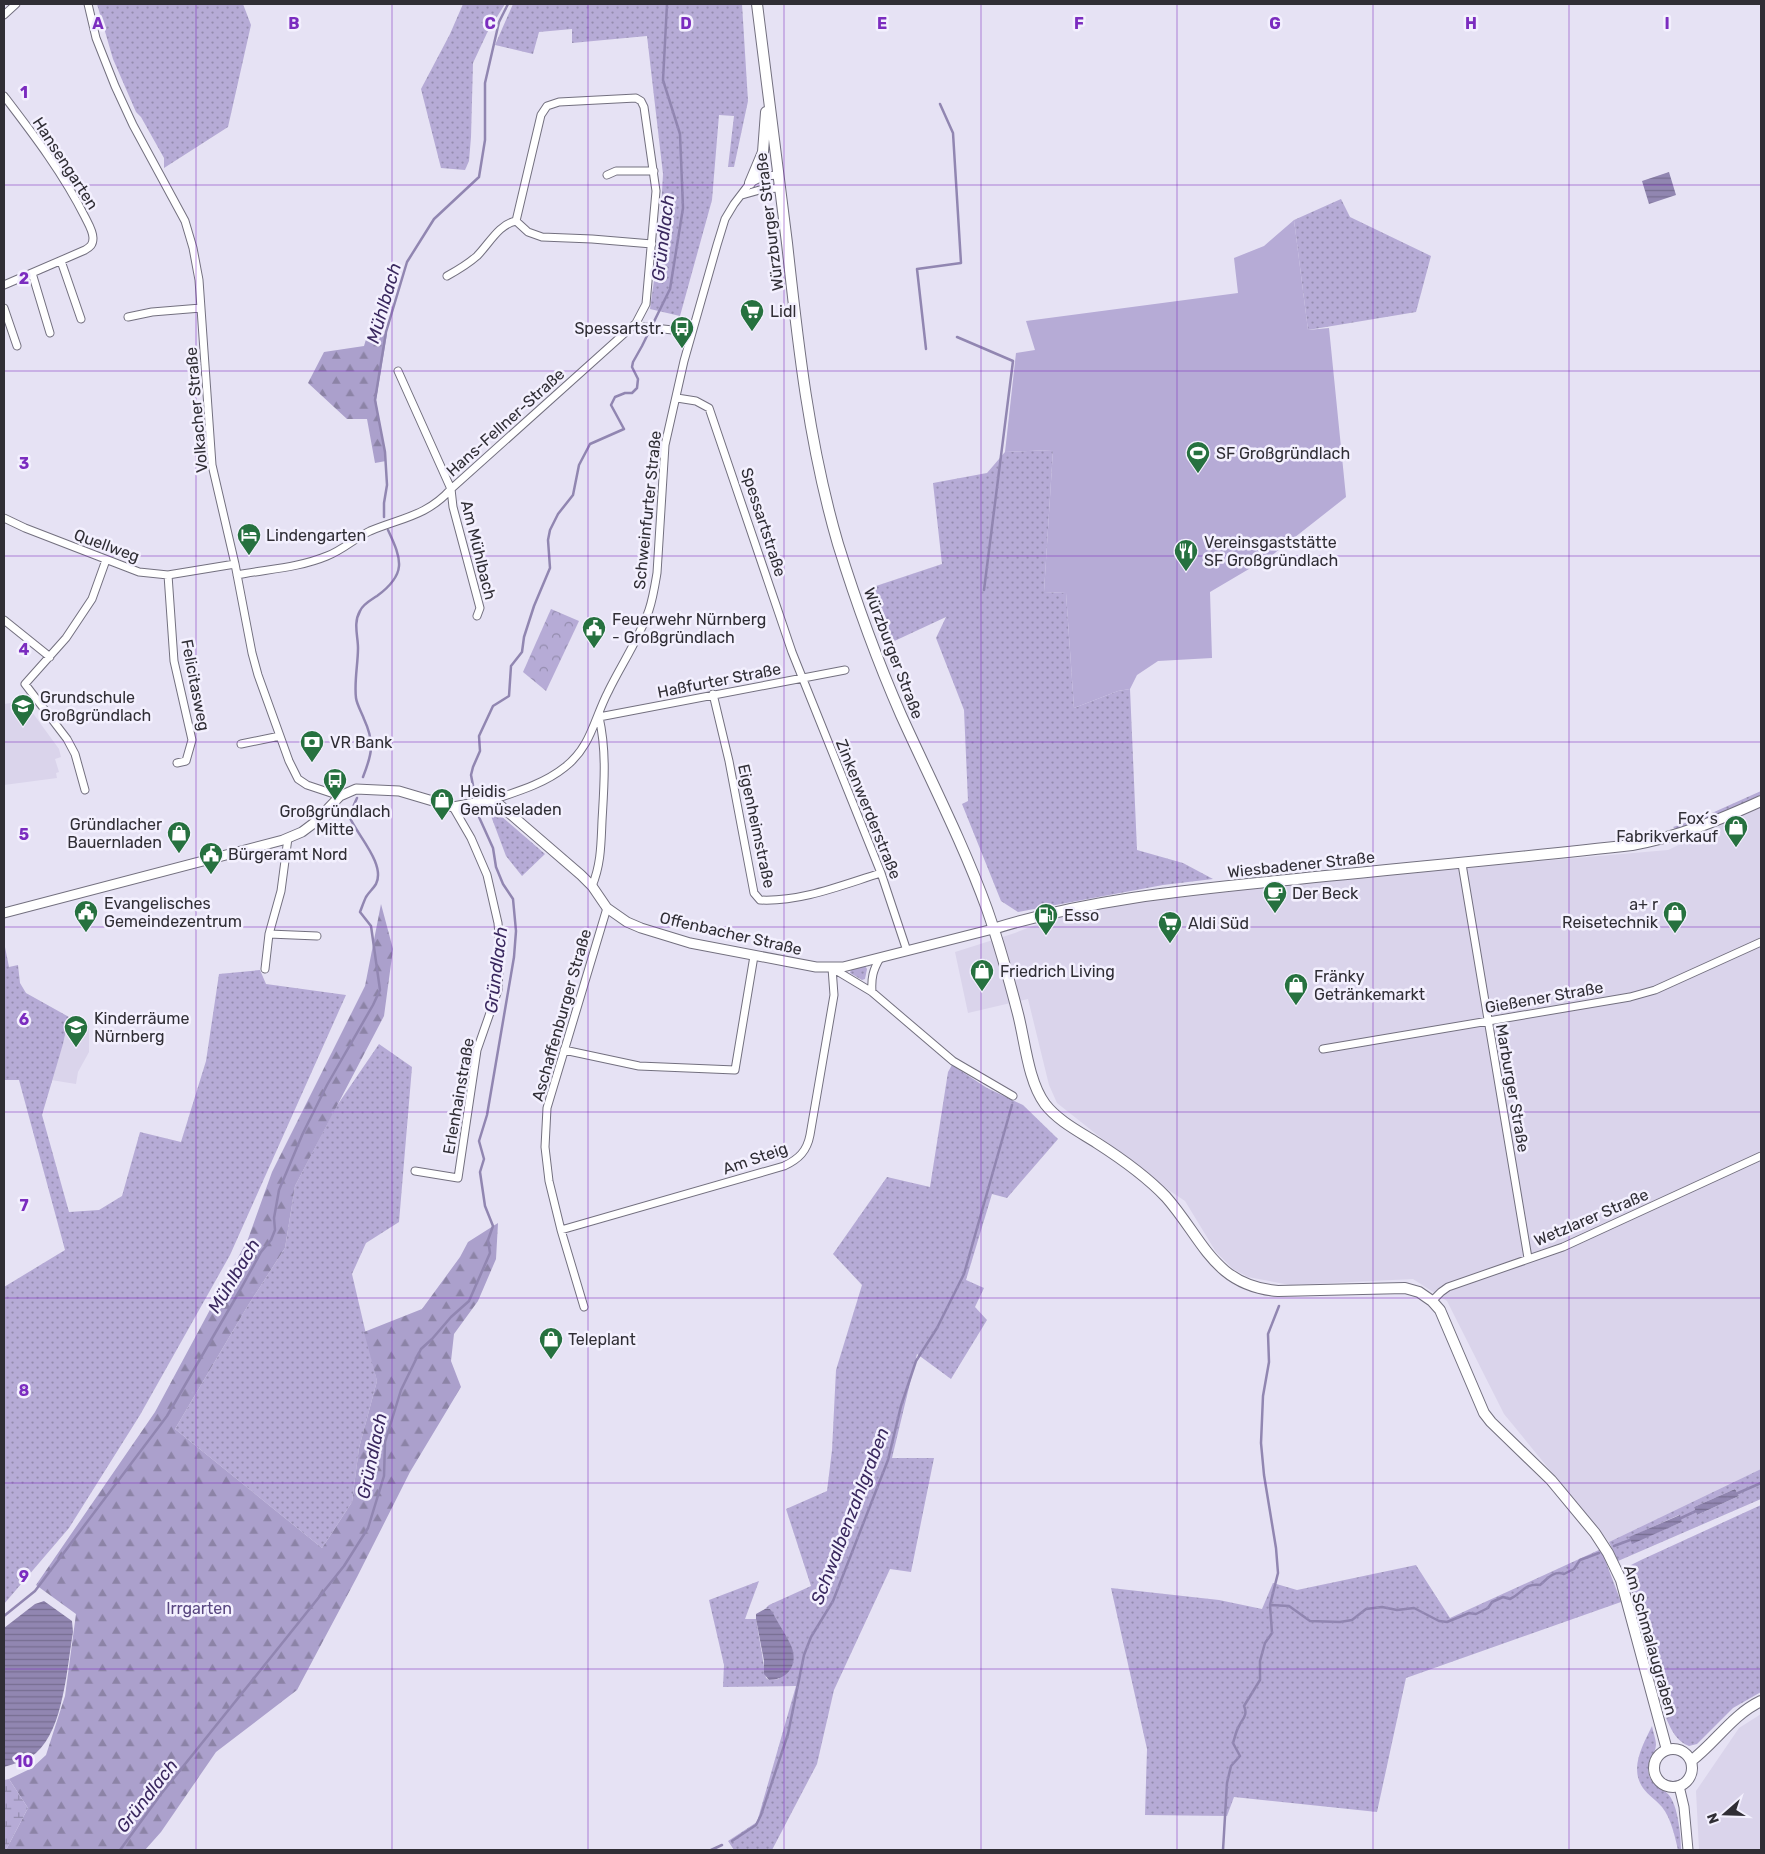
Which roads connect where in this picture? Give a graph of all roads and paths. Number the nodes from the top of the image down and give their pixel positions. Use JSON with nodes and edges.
{"nodes":[{"id":1,"x":16,"y":4,"type":"edge"},
{"id":2,"x":88,"y":4,"type":"edge"},
{"id":3,"x":757,"y":4,"type":"edge"},
{"id":4,"x":4,"y":16,"type":"edge"},
{"id":5,"x":767,"y":81,"type":"junction"},
{"id":6,"x":4,"y":96,"type":"edge"},
{"id":7,"x":654,"y":171,"type":"junction"},
{"id":8,"x":607,"y":175,"type":"dead end"},
{"id":9,"x":779,"y":176,"type":"junction"},
{"id":10,"x":750,"y":183,"type":"junction"},
{"id":11,"x":780,"y":188,"type":"junction"},
{"id":12,"x":742,"y":195,"type":"junction"},
{"id":13,"x":516,"y":221,"type":"junction"},
{"id":14,"x":652,"y":244,"type":"junction"},
{"id":15,"x":61,"y":261,"type":"junction"},
{"id":16,"x":32,"y":273,"type":"junction"},
{"id":17,"x":447,"y":276,"type":"dead end"},
{"id":18,"x":4,"y":284,"type":"edge"},
{"id":19,"x":4,"y":308,"type":"edge"},
{"id":20,"x":201,"y":308,"type":"junction"},
{"id":21,"x":128,"y":317,"type":"dead end"},
{"id":22,"x":81,"y":319,"type":"dead end"},
{"id":23,"x":636,"y":323,"type":"junction"},
{"id":24,"x":692,"y":332,"type":"junction"},
{"id":25,"x":50,"y":333,"type":"dead end"},
{"id":26,"x":16,"y":346,"type":"dead end"},
{"id":27,"x":398,"y":371,"type":"dead end"},
{"id":28,"x":677,"y":398,"type":"junction"},
{"id":29,"x":450,"y":489,"type":"junction"},
{"id":30,"x":4,"y":518,"type":"edge"},
{"id":31,"x":106,"y":560,"type":"junction"},
{"id":32,"x":235,"y":564,"type":"junction"},
{"id":33,"x":238,"y":574,"type":"junction"},
{"id":34,"x":168,"y":575,"type":"junction"},
{"id":35,"x":477,"y":616,"type":"dead end"},
{"id":36,"x":4,"y":620,"type":"edge"},
{"id":37,"x":50,"y":657,"type":"junction"},
{"id":38,"x":845,"y":670,"type":"dead end"},
{"id":39,"x":802,"y":678,"type":"junction"},
{"id":40,"x":713,"y":694,"type":"junction"},
{"id":41,"x":599,"y":717,"type":"junction"},
{"id":42,"x":591,"y":734,"type":"junction"},
{"id":43,"x":280,"y":736,"type":"junction"},
{"id":44,"x":603,"y":736,"type":"junction"},
{"id":45,"x":241,"y":744,"type":"dead end"},
{"id":46,"x":177,"y":763,"type":"dead end"},
{"id":47,"x":85,"y":790,"type":"dead end"},
{"id":48,"x":340,"y":796,"type":"junction"},
{"id":49,"x":489,"y":801,"type":"junction"},
{"id":50,"x":1761,"y":801,"type":"edge"},
{"id":51,"x":458,"y":807,"type":"junction"},
{"id":52,"x":288,"y":838,"type":"junction"},
{"id":53,"x":1462,"y":864,"type":"junction"},
{"id":54,"x":880,"y":873,"type":"junction"},
{"id":55,"x":592,"y":886,"type":"junction"},
{"id":56,"x":607,"y":908,"type":"junction"},
{"id":57,"x":4,"y":913,"type":"edge"},
{"id":58,"x":993,"y":928,"type":"junction"},
{"id":59,"x":269,"y":934,"type":"junction"},
{"id":60,"x":317,"y":936,"type":"dead end"},
{"id":61,"x":1761,"y":942,"type":"edge"},
{"id":62,"x":907,"y":951,"type":"junction"},
{"id":63,"x":754,"y":956,"type":"junction"},
{"id":64,"x":880,"y":958,"type":"junction"},
{"id":65,"x":843,"y":967,"type":"joint"},
{"id":66,"x":832,"y":968,"type":"junction"},
{"id":67,"x":265,"y":969,"type":"dead end"},
{"id":68,"x":872,"y":992,"type":"junction"},
{"id":69,"x":1488,"y":1021,"type":"junction"},
{"id":70,"x":1323,"y":1049,"type":"dead end"},
{"id":71,"x":564,"y":1050,"type":"junction"},
{"id":72,"x":1013,"y":1096,"type":"dead end"},
{"id":73,"x":1761,"y":1156,"type":"edge"},
{"id":74,"x":416,"y":1171,"type":"dead end"},
{"id":75,"x":560,"y":1230,"type":"junction"},
{"id":76,"x":1528,"y":1258,"type":"junction"},
{"id":77,"x":1432,"y":1300,"type":"junction"},
{"id":78,"x":584,"y":1307,"type":"dead end"},
{"id":79,"x":1761,"y":1701,"type":"edge"},
{"id":80,"x":1667,"y":1750,"type":"junction"},
{"id":81,"x":1691,"y":1761,"type":"junction"},
{"id":82,"x":1679,"y":1786,"type":"junction"},
{"id":83,"x":1688,"y":1850,"type":"edge"}],
"edges":[{"from":1,"to":4,"type":"street"},
{"from":2,"to":20,"type":"street","name":"Volkacher Straße"},
{"from":3,"to":5,"type":"main road","name":"Würzburger Straße"},
{"from":5,"to":9,"type":"main road","name":"Würzburger Straße"},
{"from":5,"to":10,"type":"main road"},
{"from":6,"to":15,"type":"street","name":"Hansengarten"},
{"from":7,"to":8,"type":"street"},
{"from":7,"to":13,"type":"street","name":"Hans-Fellner-Straße"},
{"from":7,"to":14,"type":"street","name":"Hans-Fellner-Straße"},
{"from":9,"to":10,"type":"street"},
{"from":9,"to":11,"type":"main road","name":"Würzburger Straße"},
{"from":10,"to":12,"type":"street","name":"Schweinfurter Straße"},
{"from":11,"to":12,"type":"street"},
{"from":11,"to":58,"type":"main road","name":"Würzburger Straße"},
{"from":12,"to":24,"type":"street","name":"Schweinfurter Straße"},
{"from":13,"to":14,"type":"street"},
{"from":13,"to":17,"type":"street"},
{"from":14,"to":23,"type":"street","name":"Hans-Fellner-Straße"},
{"from":15,"to":16,"type":"street","name":"Hansengarten"},
{"from":15,"to":22,"type":"street"},
{"from":16,"to":18,"type":"street","name":"Hansengarten"},
{"from":16,"to":25,"type":"street"},
{"from":19,"to":26,"type":"street"},
{"from":20,"to":21,"type":"street"},
{"from":20,"to":32,"type":"street","name":"Volkacher Straße"},
{"from":23,"to":24,"type":"street"},
{"from":23,"to":29,"type":"street","name":"Hans-Fellner-Straße"},
{"from":24,"to":28,"type":"street","name":"Schweinfurter Straße"},
{"from":27,"to":29,"type":"street","name":"Am Mühlbach"},
{"from":28,"to":39,"type":"street","name":"Spessartstraße"},
{"from":28,"to":41,"type":"street","name":"Schweinfurter Straße"},
{"from":29,"to":33,"type":"street","name":"Hans-Fellner-Straße"},
{"from":29,"to":35,"type":"street","name":"Am Mühlbach"},
{"from":30,"to":31,"type":"street","name":"Quellweg"},
{"from":31,"to":34,"type":"street","name":"Quellweg"},
{"from":31,"to":37,"type":"street"},
{"from":32,"to":33,"type":"street","name":"Volkacher Straße"},
{"from":32,"to":34,"type":"street","name":"Quellweg"},
{"from":33,"to":43,"type":"street","name":"Volkacher Straße"},
{"from":34,"to":46,"type":"street","name":"Felicitasweg"},
{"from":36,"to":37,"type":"street"},
{"from":37,"to":47,"type":"street"},
{"from":38,"to":39,"type":"street","name":"Haßfurter Straße"},
{"from":39,"to":40,"type":"street","name":"Haßfurter Straße"},
{"from":39,"to":54,"type":"street","name":"Zinkenwerderstraße"},
{"from":40,"to":41,"type":"street","name":"Haßfurter Straße"},
{"from":40,"to":54,"type":"street","name":"Eigenheimstraße"},
{"from":41,"to":42,"type":"street","name":"Schweinfurter Straße"},
{"from":41,"to":44,"type":"street"},
{"from":42,"to":44,"type":"street"},
{"from":42,"to":49,"type":"street","name":"Schweinfurter Straße"},
{"from":43,"to":45,"type":"street"},
{"from":43,"to":48,"type":"street","name":"Volkacher Straße"},
{"from":44,"to":55,"type":"street"},
{"from":48,"to":51,"type":"street"},
{"from":48,"to":52,"type":"street"},
{"from":49,"to":51,"type":"street"},
{"from":49,"to":55,"type":"street","name":"Offenbacher Straße"},
{"from":50,"to":53,"type":"main road","name":"Wiesbadener Straße"},
{"from":51,"to":74,"type":"street","name":"Erlenhainstraße"},
{"from":52,"to":57,"type":"street"},
{"from":52,"to":59,"type":"street"},
{"from":53,"to":58,"type":"main road","name":"Wiesbadener Straße"},
{"from":53,"to":69,"type":"street","name":"Marburger Straße"},
{"from":54,"to":62,"type":"street","name":"Zinkenwerderstraße"},
{"from":55,"to":56,"type":"street","name":"Offenbacher Straße"},
{"from":56,"to":63,"type":"street","name":"Offenbacher Straße"},
{"from":56,"to":71,"type":"street","name":"Aschaffenburger Straße"},
{"from":58,"to":62,"type":"street","name":"Wiesbadener Straße"},
{"from":58,"to":77,"type":"main road","name":"Würzburger Straße"},
{"from":59,"to":60,"type":"street"},
{"from":59,"to":67,"type":"street"},
{"from":61,"to":69,"type":"street","name":"Gießener Straße"},
{"from":62,"to":64,"type":"street","name":"Wiesbadener Straße"},
{"from":63,"to":66,"type":"street","name":"Offenbacher Straße"},
{"from":63,"to":71,"type":"street"},
{"from":64,"to":65,"type":"street","name":"Wiesbadener Straße"},
{"from":64,"to":68,"type":"street"},
{"from":65,"to":66,"type":"street","name":"Offenbacher Straße"},
{"from":66,"to":68,"type":"street","name":"Offenbacher Straße"},
{"from":66,"to":75,"type":"street","name":"Am Steig"},
{"from":68,"to":72,"type":"street","name":"Offenbacher Straße"},
{"from":69,"to":70,"type":"street","name":"Gießener Straße"},
{"from":69,"to":76,"type":"street","name":"Marburger Straße"},
{"from":71,"to":75,"type":"street","name":"Aschaffenburger Straße"},
{"from":73,"to":76,"type":"street","name":"Wetzlarer Straße"},
{"from":75,"to":78,"type":"street","name":"Aschaffenburger Straße"},
{"from":76,"to":77,"type":"street","name":"Wetzlarer Straße"},
{"from":77,"to":80,"type":"main road","name":"Am Schmalaugraben"},
{"from":79,"to":81,"type":"main road"},
{"from":80,"to":81,"type":"main road"},
{"from":80,"to":82,"type":"main road"},
{"from":81,"to":82,"type":"main road"},
{"from":82,"to":83,"type":"street"}]}
